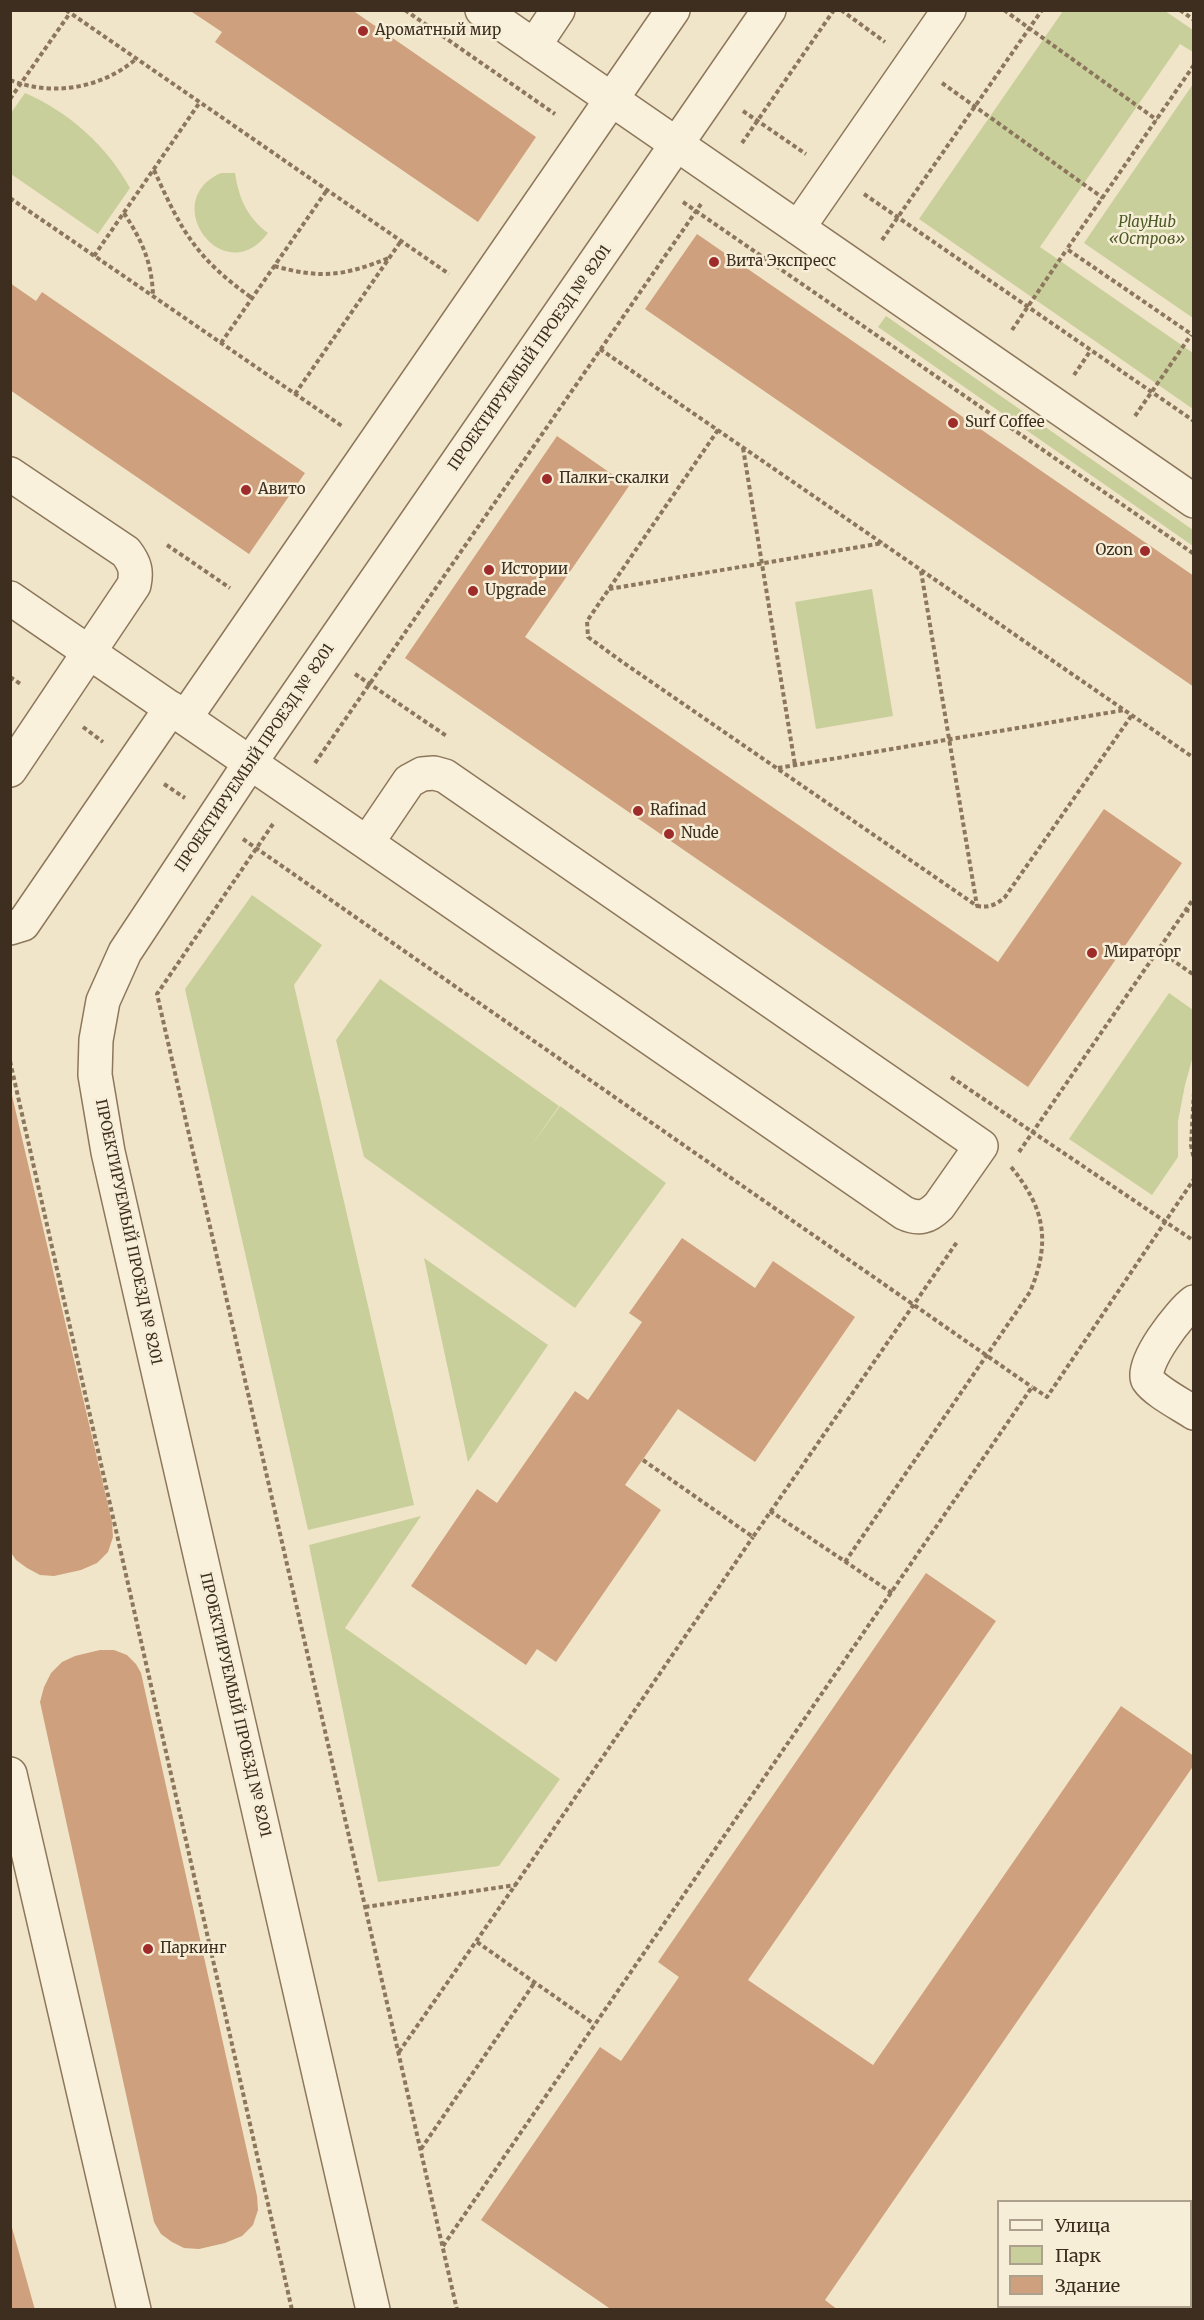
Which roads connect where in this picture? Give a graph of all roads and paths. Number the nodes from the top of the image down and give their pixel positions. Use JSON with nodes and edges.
{"nodes":[{"id":1,"x":405,"y":10,"type":"edge"},
{"id":2,"x":482,"y":10,"type":"edge"},
{"id":3,"x":558,"y":10,"type":"edge"},
{"id":4,"x":673,"y":10,"type":"edge"},
{"id":5,"x":770,"y":10,"type":"edge"},
{"id":6,"x":834,"y":10,"type":"edge"},
{"id":7,"x":841,"y":10,"type":"edge"},
{"id":8,"x":949,"y":10,"type":"edge"},
{"id":9,"x":1004,"y":10,"type":"edge"},
{"id":10,"x":1042,"y":10,"type":"edge"},
{"id":11,"x":1180,"y":10,"type":"edge"},
{"id":12,"x":68,"y":12,"type":"edge"},
{"id":13,"x":1194,"y":20,"type":"edge"},
{"id":14,"x":1029,"y":28,"type":"junction"},
{"id":15,"x":534,"y":46,"type":"junction"},
{"id":16,"x":136,"y":59,"type":"junction"},
{"id":17,"x":913,"y":62,"type":"junction"},
{"id":18,"x":1194,"y":66,"type":"edge"},
{"id":19,"x":10,"y":80,"type":"edge"},
{"id":20,"x":21,"y":84,"type":"junction"},
{"id":21,"x":714,"y":91,"type":"junction"},
{"id":22,"x":13,"y":93,"type":"edge"},
{"id":23,"x":10,"y":99,"type":"edge"},
{"id":24,"x":611,"y":100,"type":"junction"},
{"id":25,"x":200,"y":102,"type":"junction"},
{"id":26,"x":976,"y":107,"type":"junction"},
{"id":27,"x":1156,"y":120,"type":"junction"},
{"id":28,"x":758,"y":121,"type":"junction"},
{"id":29,"x":586,"y":136,"type":"junction"},
{"id":30,"x":677,"y":145,"type":"junction"},
{"id":31,"x":154,"y":169,"type":"junction"},
{"id":32,"x":836,"y":174,"type":"junction"},
{"id":33,"x":721,"y":175,"type":"junction"},
{"id":34,"x":652,"y":181,"type":"junction"},
{"id":35,"x":327,"y":190,"type":"junction"},
{"id":36,"x":10,"y":198,"type":"edge"},
{"id":37,"x":1103,"y":198,"type":"junction"},
{"id":38,"x":696,"y":211,"type":"junction"},
{"id":39,"x":124,"y":213,"type":"junction"},
{"id":40,"x":898,"y":218,"type":"junction"},
{"id":41,"x":798,"y":228,"type":"junction"},
{"id":42,"x":401,"y":241,"type":"junction"},
{"id":43,"x":1067,"y":249,"type":"junction"},
{"id":44,"x":94,"y":256,"type":"junction"},
{"id":45,"x":390,"y":257,"type":"junction"},
{"id":46,"x":274,"y":266,"type":"junction"},
{"id":47,"x":861,"y":272,"type":"junction"},
{"id":48,"x":478,"y":294,"type":"junction"},
{"id":49,"x":153,"y":296,"type":"junction"},
{"id":50,"x":252,"y":298,"type":"junction"},
{"id":51,"x":1028,"y":307,"type":"junction"},
{"id":52,"x":836,"y":308,"type":"junction"},
{"id":53,"x":1192,"y":335,"type":"edge"},
{"id":54,"x":221,"y":343,"type":"junction"},
{"id":55,"x":600,"y":349,"type":"junction"},
{"id":56,"x":990,"y":361,"type":"junction"},
{"id":57,"x":1152,"y":392,"type":"junction"},
{"id":58,"x":295,"y":394,"type":"junction"},
{"id":59,"x":1194,"y":421,"type":"edge"},
{"id":60,"x":718,"y":430,"type":"junction"},
{"id":61,"x":1114,"y":446,"type":"junction"},
{"id":62,"x":372,"y":447,"type":"junction"},
{"id":63,"x":743,"y":447,"type":"junction"},
{"id":64,"x":10,"y":474,"type":"edge"},
{"id":65,"x":1194,"y":501,"type":"edge"},
{"id":66,"x":883,"y":543,"type":"junction"},
{"id":67,"x":1194,"y":554,"type":"edge"},
{"id":68,"x":763,"y":564,"type":"junction"},
{"id":69,"x":921,"y":570,"type":"junction"},
{"id":70,"x":609,"y":589,"type":"junction"},
{"id":71,"x":10,"y":598,"type":"edge"},
{"id":72,"x":89,"y":652,"type":"junction"},
{"id":73,"x":10,"y":677,"type":"edge"},
{"id":74,"x":52,"y":706,"type":"junction"},
{"id":75,"x":1125,"y":710,"type":"junction"},
{"id":76,"x":178,"y":713,"type":"junction"},
{"id":77,"x":1132,"y":715,"type":"junction"},
{"id":78,"x":949,"y":740,"type":"junction"},
{"id":79,"x":1194,"y":758,"type":"edge"},
{"id":80,"x":134,"y":763,"type":"junction"},
{"id":81,"x":250,"y":763,"type":"junction"},
{"id":82,"x":795,"y":765,"type":"junction"},
{"id":83,"x":777,"y":769,"type":"junction"},
{"id":84,"x":10,"y":770,"type":"edge"},
{"id":85,"x":294,"y":793,"type":"junction"},
{"id":86,"x":214,"y":819,"type":"junction"},
{"id":87,"x":366,"y":843,"type":"junction"},
{"id":88,"x":256,"y":848,"type":"junction"},
{"id":89,"x":1194,"y":898,"type":"edge"},
{"id":90,"x":977,"y":906,"type":"junction"},
{"id":91,"x":1185,"y":910,"type":"junction"},
{"id":92,"x":1194,"y":912,"type":"edge"},
{"id":93,"x":10,"y":928,"type":"edge"},
{"id":94,"x":1158,"y":950,"type":"junction"},
{"id":95,"x":1194,"y":975,"type":"edge"},
{"id":96,"x":10,"y":1061,"type":"edge"},
{"id":97,"x":1194,"y":1092,"type":"edge"},
{"id":98,"x":1194,"y":1160,"type":"edge"},
{"id":99,"x":1010,"y":1165,"type":"junction"},
{"id":100,"x":1003,"y":1175,"type":"dead end"},
{"id":101,"x":1194,"y":1179,"type":"edge"},
{"id":102,"x":1165,"y":1221,"type":"junction"},
{"id":103,"x":958,"y":1240,"type":"dead end"},
{"id":104,"x":1194,"y":1241,"type":"edge"},
{"id":105,"x":1194,"y":1302,"type":"edge"},
{"id":106,"x":913,"y":1306,"type":"junction"},
{"id":107,"x":987,"y":1356,"type":"junction"},
{"id":108,"x":1032,"y":1387,"type":"junction"},
{"id":109,"x":1194,"y":1413,"type":"edge"},
{"id":110,"x":643,"y":1460,"type":"dead end"},
{"id":111,"x":771,"y":1511,"type":"junction"},
{"id":112,"x":753,"y":1537,"type":"junction"},
{"id":113,"x":845,"y":1562,"type":"junction"},
{"id":114,"x":892,"y":1593,"type":"junction"},
{"id":115,"x":10,"y":1774,"type":"edge"},
{"id":116,"x":516,"y":1884,"type":"junction"},
{"id":117,"x":365,"y":1907,"type":"junction"},
{"id":118,"x":476,"y":1942,"type":"junction"},
{"id":119,"x":535,"y":1982,"type":"junction"},
{"id":120,"x":594,"y":2024,"type":"junction"},
{"id":121,"x":399,"y":2052,"type":"junction"},
{"id":122,"x":421,"y":2149,"type":"junction"},
{"id":123,"x":442,"y":2247,"type":"junction"},
{"id":124,"x":134,"y":2310,"type":"edge"},
{"id":125,"x":292,"y":2310,"type":"edge"},
{"id":126,"x":373,"y":2310,"type":"edge"},
{"id":127,"x":457,"y":2310,"type":"edge"}],
"edges":[{"from":1,"to":29,"type":"path"},
{"from":2,"to":15,"type":"street"},
{"from":3,"to":15,"type":"street"},
{"from":4,"to":24,"type":"street"},
{"from":5,"to":21,"type":"street","name":"ПРОЕКТИРУЕМЫЙ ПРОЕЗД № 8201"},
{"from":6,"to":28,"type":"path"},
{"from":7,"to":17,"type":"path"},
{"from":8,"to":17,"type":"street"},
{"from":9,"to":14,"type":"path"},
{"from":10,"to":14,"type":"path"},
{"from":11,"to":13,"type":"path"},
{"from":12,"to":16,"type":"path"},
{"from":12,"to":20,"type":"path"},
{"from":14,"to":26,"type":"path"},
{"from":14,"to":27,"type":"path"},
{"from":15,"to":24,"type":"street"},
{"from":16,"to":20,"type":"path"},
{"from":16,"to":25,"type":"path"},
{"from":17,"to":26,"type":"path"},
{"from":17,"to":32,"type":"street"},
{"from":18,"to":27,"type":"path"},
{"from":19,"to":20,"type":"path"},
{"from":20,"to":22,"type":"path"},
{"from":21,"to":28,"type":"path"},
{"from":21,"to":30,"type":"street","name":"ПРОЕКТИРУЕМЫЙ ПРОЕЗД № 8201"},
{"from":22,"to":23,"type":"path"},
{"from":24,"to":29,"type":"street"},
{"from":24,"to":30,"type":"street"},
{"from":25,"to":31,"type":"path"},
{"from":25,"to":35,"type":"path"},
{"from":26,"to":37,"type":"path"},
{"from":26,"to":40,"type":"path"},
{"from":27,"to":37,"type":"path"},
{"from":28,"to":32,"type":"path"},
{"from":28,"to":33,"type":"path"},
{"from":29,"to":48,"type":"street"},
{"from":30,"to":33,"type":"street"},
{"from":30,"to":34,"type":"street","name":"ПРОЕКТИРУЕМЫЙ ПРОЕЗД № 8201"},
{"from":31,"to":39,"type":"path"},
{"from":31,"to":50,"type":"path"},
{"from":32,"to":40,"type":"path"},
{"from":32,"to":41,"type":"street"},
{"from":33,"to":38,"type":"path"},
{"from":33,"to":41,"type":"street"},
{"from":34,"to":38,"type":"path"},
{"from":34,"to":81,"type":"street","name":"ПРОЕКТИРУЕМЫЙ ПРОЕЗД № 8201"},
{"from":35,"to":42,"type":"path"},
{"from":35,"to":46,"type":"path"},
{"from":36,"to":44,"type":"path"},
{"from":37,"to":43,"type":"path"},
{"from":38,"to":52,"type":"path"},
{"from":38,"to":55,"type":"path"},
{"from":39,"to":44,"type":"path"},
{"from":39,"to":49,"type":"path"},
{"from":40,"to":47,"type":"path"},
{"from":40,"to":51,"type":"path"},
{"from":41,"to":47,"type":"street"},
{"from":42,"to":45,"type":"path"},
{"from":42,"to":48,"type":"path"},
{"from":43,"to":51,"type":"path"},
{"from":43,"to":53,"type":"path"},
{"from":44,"to":49,"type":"path"},
{"from":45,"to":46,"type":"path"},
{"from":45,"to":58,"type":"path"},
{"from":46,"to":50,"type":"path"},
{"from":47,"to":52,"type":"path"},
{"from":47,"to":56,"type":"street"},
{"from":48,"to":62,"type":"street"},
{"from":49,"to":54,"type":"path"},
{"from":50,"to":54,"type":"path"},
{"from":51,"to":56,"type":"path"},
{"from":51,"to":57,"type":"path"},
{"from":52,"to":67,"type":"path"},
{"from":53,"to":57,"type":"path"},
{"from":54,"to":58,"type":"path"},
{"from":55,"to":60,"type":"path"},
{"from":55,"to":85,"type":"path"},
{"from":56,"to":61,"type":"street"},
{"from":57,"to":59,"type":"path"},
{"from":57,"to":61,"type":"path"},
{"from":58,"to":62,"type":"path"},
{"from":60,"to":63,"type":"path"},
{"from":60,"to":70,"type":"path"},
{"from":61,"to":65,"type":"street"},
{"from":62,"to":76,"type":"street"},
{"from":63,"to":66,"type":"path"},
{"from":63,"to":68,"type":"path"},
{"from":64,"to":72,"type":"street"},
{"from":66,"to":68,"type":"path"},
{"from":66,"to":69,"type":"path"},
{"from":68,"to":70,"type":"path"},
{"from":68,"to":82,"type":"path"},
{"from":69,"to":75,"type":"path"},
{"from":69,"to":78,"type":"path"},
{"from":70,"to":83,"type":"path"},
{"from":71,"to":72,"type":"street"},
{"from":72,"to":74,"type":"street"},
{"from":72,"to":76,"type":"street"},
{"from":73,"to":74,"type":"path"},
{"from":74,"to":80,"type":"path"},
{"from":74,"to":84,"type":"street"},
{"from":75,"to":77,"type":"path"},
{"from":75,"to":78,"type":"path"},
{"from":76,"to":80,"type":"street"},
{"from":76,"to":81,"type":"street"},
{"from":77,"to":79,"type":"path"},
{"from":77,"to":90,"type":"path"},
{"from":78,"to":82,"type":"path"},
{"from":78,"to":90,"type":"path"},
{"from":80,"to":86,"type":"path"},
{"from":80,"to":93,"type":"street"},
{"from":81,"to":85,"type":"street"},
{"from":81,"to":86,"type":"street","name":"ПРОЕКТИРУЕМЫЙ ПРОЕЗД № 8201"},
{"from":82,"to":83,"type":"path"},
{"from":83,"to":90,"type":"path"},
{"from":85,"to":87,"type":"street"},
{"from":85,"to":88,"type":"path"},
{"from":86,"to":88,"type":"path"},
{"from":86,"to":126,"type":"street","name":"ПРОЕКТИРУЕМЫЙ ПРОЕЗД № 8201"},
{"from":87,"to":87,"type":"street"},
{"from":88,"to":106,"type":"path"},
{"from":88,"to":117,"type":"path"},
{"from":89,"to":91,"type":"path"},
{"from":91,"to":92,"type":"path"},
{"from":91,"to":94,"type":"path"},
{"from":94,"to":95,"type":"path"},
{"from":94,"to":99,"type":"path"},
{"from":96,"to":125,"type":"path"},
{"from":97,"to":98,"type":"path"},
{"from":99,"to":100,"type":"path"},
{"from":99,"to":107,"type":"path"},
{"from":101,"to":102,"type":"path"},
{"from":102,"to":104,"type":"path"},
{"from":102,"to":108,"type":"path"},
{"from":103,"to":106,"type":"path"},
{"from":105,"to":109,"type":"street"},
{"from":106,"to":107,"type":"path"},
{"from":106,"to":111,"type":"path"},
{"from":107,"to":108,"type":"path"},
{"from":107,"to":113,"type":"path"},
{"from":108,"to":114,"type":"path"},
{"from":110,"to":112,"type":"path"},
{"from":111,"to":112,"type":"path"},
{"from":111,"to":113,"type":"path"},
{"from":112,"to":116,"type":"path"},
{"from":113,"to":114,"type":"path"},
{"from":114,"to":120,"type":"path"},
{"from":115,"to":124,"type":"street"},
{"from":116,"to":117,"type":"path"},
{"from":116,"to":118,"type":"path"},
{"from":117,"to":121,"type":"path"},
{"from":118,"to":119,"type":"path"},
{"from":118,"to":121,"type":"path"},
{"from":119,"to":120,"type":"path"},
{"from":119,"to":122,"type":"path"},
{"from":120,"to":123,"type":"path"},
{"from":121,"to":122,"type":"path"},
{"from":122,"to":123,"type":"path"},
{"from":123,"to":127,"type":"path"}]}
